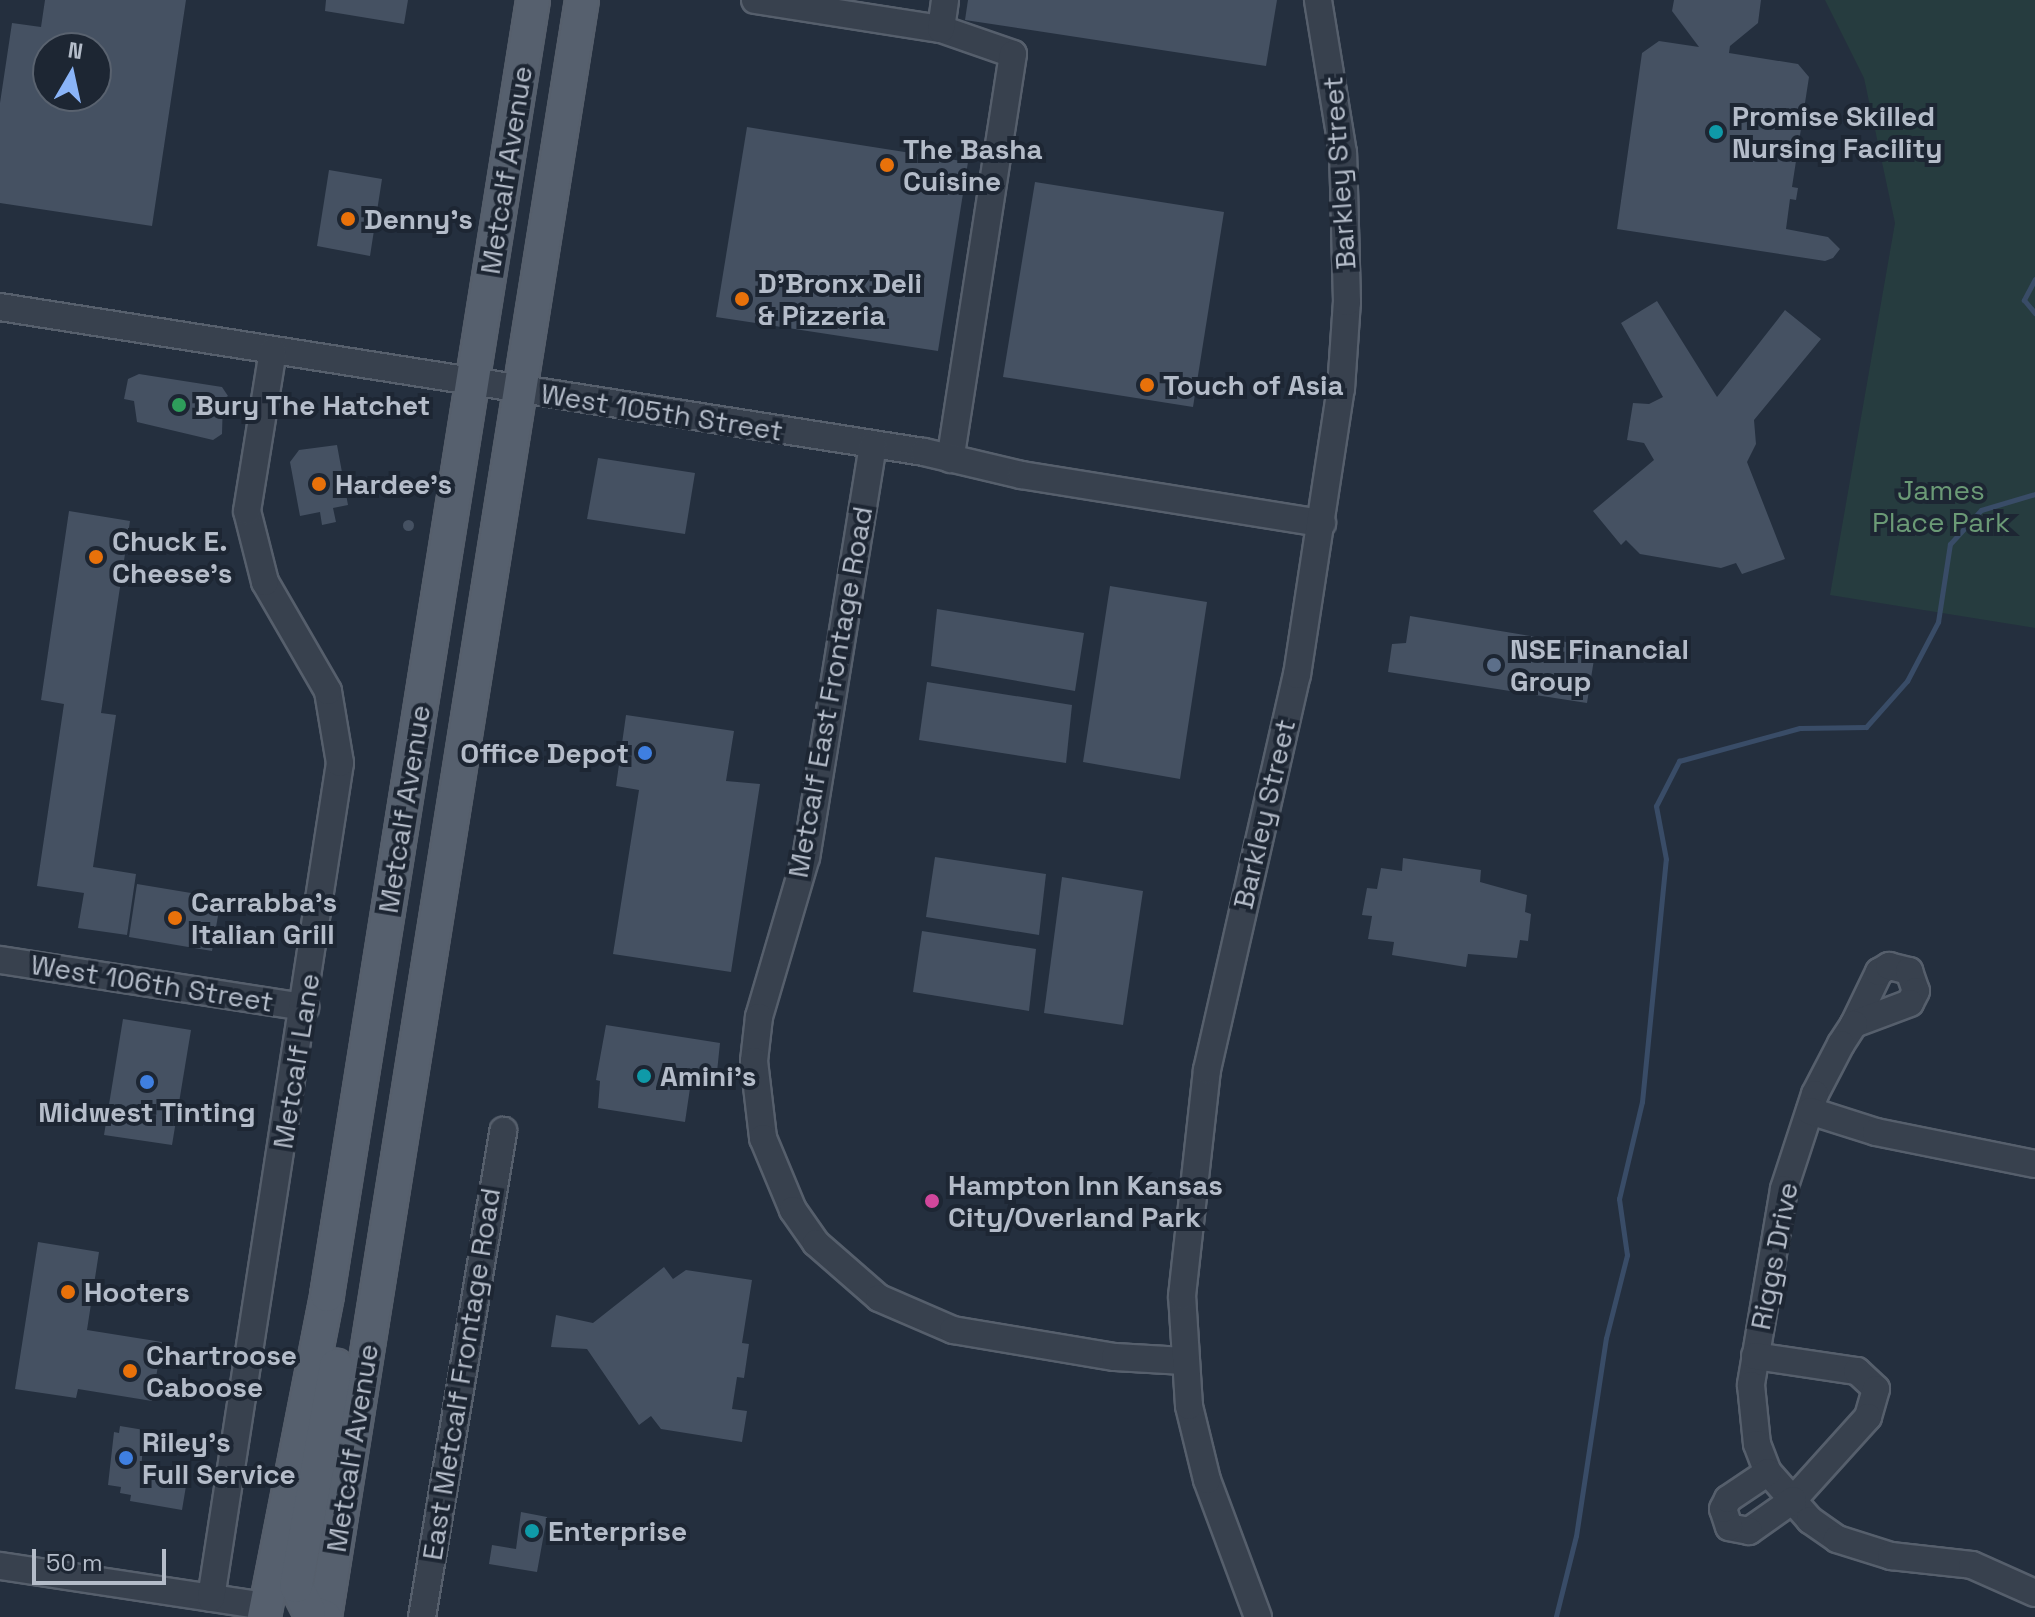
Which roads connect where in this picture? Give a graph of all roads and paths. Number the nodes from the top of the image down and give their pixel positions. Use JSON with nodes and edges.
{"nodes":[{"id":1,"x":533,"y":0,"type":"edge"},
{"id":2,"x":582,"y":0,"type":"edge"},
{"id":3,"x":755,"y":0,"type":"edge"},
{"id":4,"x":945,"y":0,"type":"edge"},
{"id":5,"x":1318,"y":0,"type":"edge"},
{"id":6,"x":941,"y":29,"type":"junction"},
{"id":7,"x":0,"y":307,"type":"edge"},
{"id":8,"x":273,"y":351,"type":"junction"},
{"id":9,"x":473,"y":380,"type":"junction"},
{"id":10,"x":521,"y":389,"type":"junction"},
{"id":11,"x":873,"y":445,"type":"junction"},
{"id":12,"x":950,"y":459,"type":"junction"},
{"id":13,"x":1322,"y":523,"type":"junction"},
{"id":14,"x":0,"y":960,"type":"edge"},
{"id":15,"x":305,"y":1007,"type":"junction"},
{"id":16,"x":1854,"y":1024,"type":"dead end"},
{"id":17,"x":1810,"y":1111,"type":"junction"},
{"id":18,"x":503,"y":1131,"type":"dead end"},
{"id":19,"x":2035,"y":1164,"type":"edge"},
{"id":20,"x":327,"y":1295,"type":"junction"},
{"id":21,"x":1755,"y":1356,"type":"junction"},
{"id":22,"x":1184,"y":1361,"type":"junction"},
{"id":23,"x":1768,"y":1472,"type":"junction"},
{"id":24,"x":1793,"y":1500,"type":"junction"},
{"id":25,"x":0,"y":1566,"type":"edge"},
{"id":26,"x":2035,"y":1593,"type":"edge"},
{"id":27,"x":211,"y":1598,"type":"junction"},
{"id":28,"x":270,"y":1613,"type":"edge"},
{"id":29,"x":325,"y":1617,"type":"edge"},
{"id":30,"x":422,"y":1617,"type":"edge"},
{"id":31,"x":1258,"y":1617,"type":"edge"}],
"edges":[{"from":1,"to":9,"type":"main road","name":"Metcalf Avenue"},
{"from":2,"to":10,"type":"main road","name":"Metcalf Avenue"},
{"from":3,"to":6,"type":"street"},
{"from":4,"to":6,"type":"street"},
{"from":5,"to":13,"type":"street","name":"Barkley Street"},
{"from":6,"to":12,"type":"street"},
{"from":7,"to":8,"type":"street","name":"West 105th Street"},
{"from":8,"to":9,"type":"street","name":"West 105th Street"},
{"from":8,"to":15,"type":"street","name":"Metcalf Lane"},
{"from":9,"to":10,"type":"street","name":"West 105th Street"},
{"from":9,"to":20,"type":"main road","name":"Metcalf Avenue"},
{"from":10,"to":11,"type":"street","name":"West 105th Street"},
{"from":10,"to":29,"type":"main road","name":"Metcalf Avenue"},
{"from":11,"to":12,"type":"street","name":"West 105th Street"},
{"from":11,"to":22,"type":"street","name":"Metcalf East Frontage Road"},
{"from":12,"to":13,"type":"street","name":"West 105th Street"},
{"from":13,"to":22,"type":"street","name":"Barkley Street"},
{"from":14,"to":15,"type":"street","name":"West 106th Street"},
{"from":15,"to":27,"type":"street","name":"Metcalf Lane"},
{"from":16,"to":17,"type":"street","name":"Riggs Drive"},
{"from":17,"to":19,"type":"street"},
{"from":17,"to":21,"type":"street","name":"Riggs Drive"},
{"from":18,"to":30,"type":"street","name":"East Metcalf Frontage Road"},
{"from":20,"to":28,"type":"main road","name":"Metcalf Avenue"},
{"from":20,"to":29,"type":"main road"},
{"from":21,"to":23,"type":"street","name":"Riggs Drive"},
{"from":21,"to":24,"type":"street","name":"Riggs Drive"},
{"from":22,"to":31,"type":"street","name":"Barkley Street"},
{"from":23,"to":24,"type":"street","name":"Riggs Drive"},
{"from":23,"to":24,"type":"street","name":"Riggs Drive"},
{"from":24,"to":26,"type":"street","name":"Riggs Drive"},
{"from":25,"to":27,"type":"street"},
{"from":27,"to":28,"type":"street"}]}
